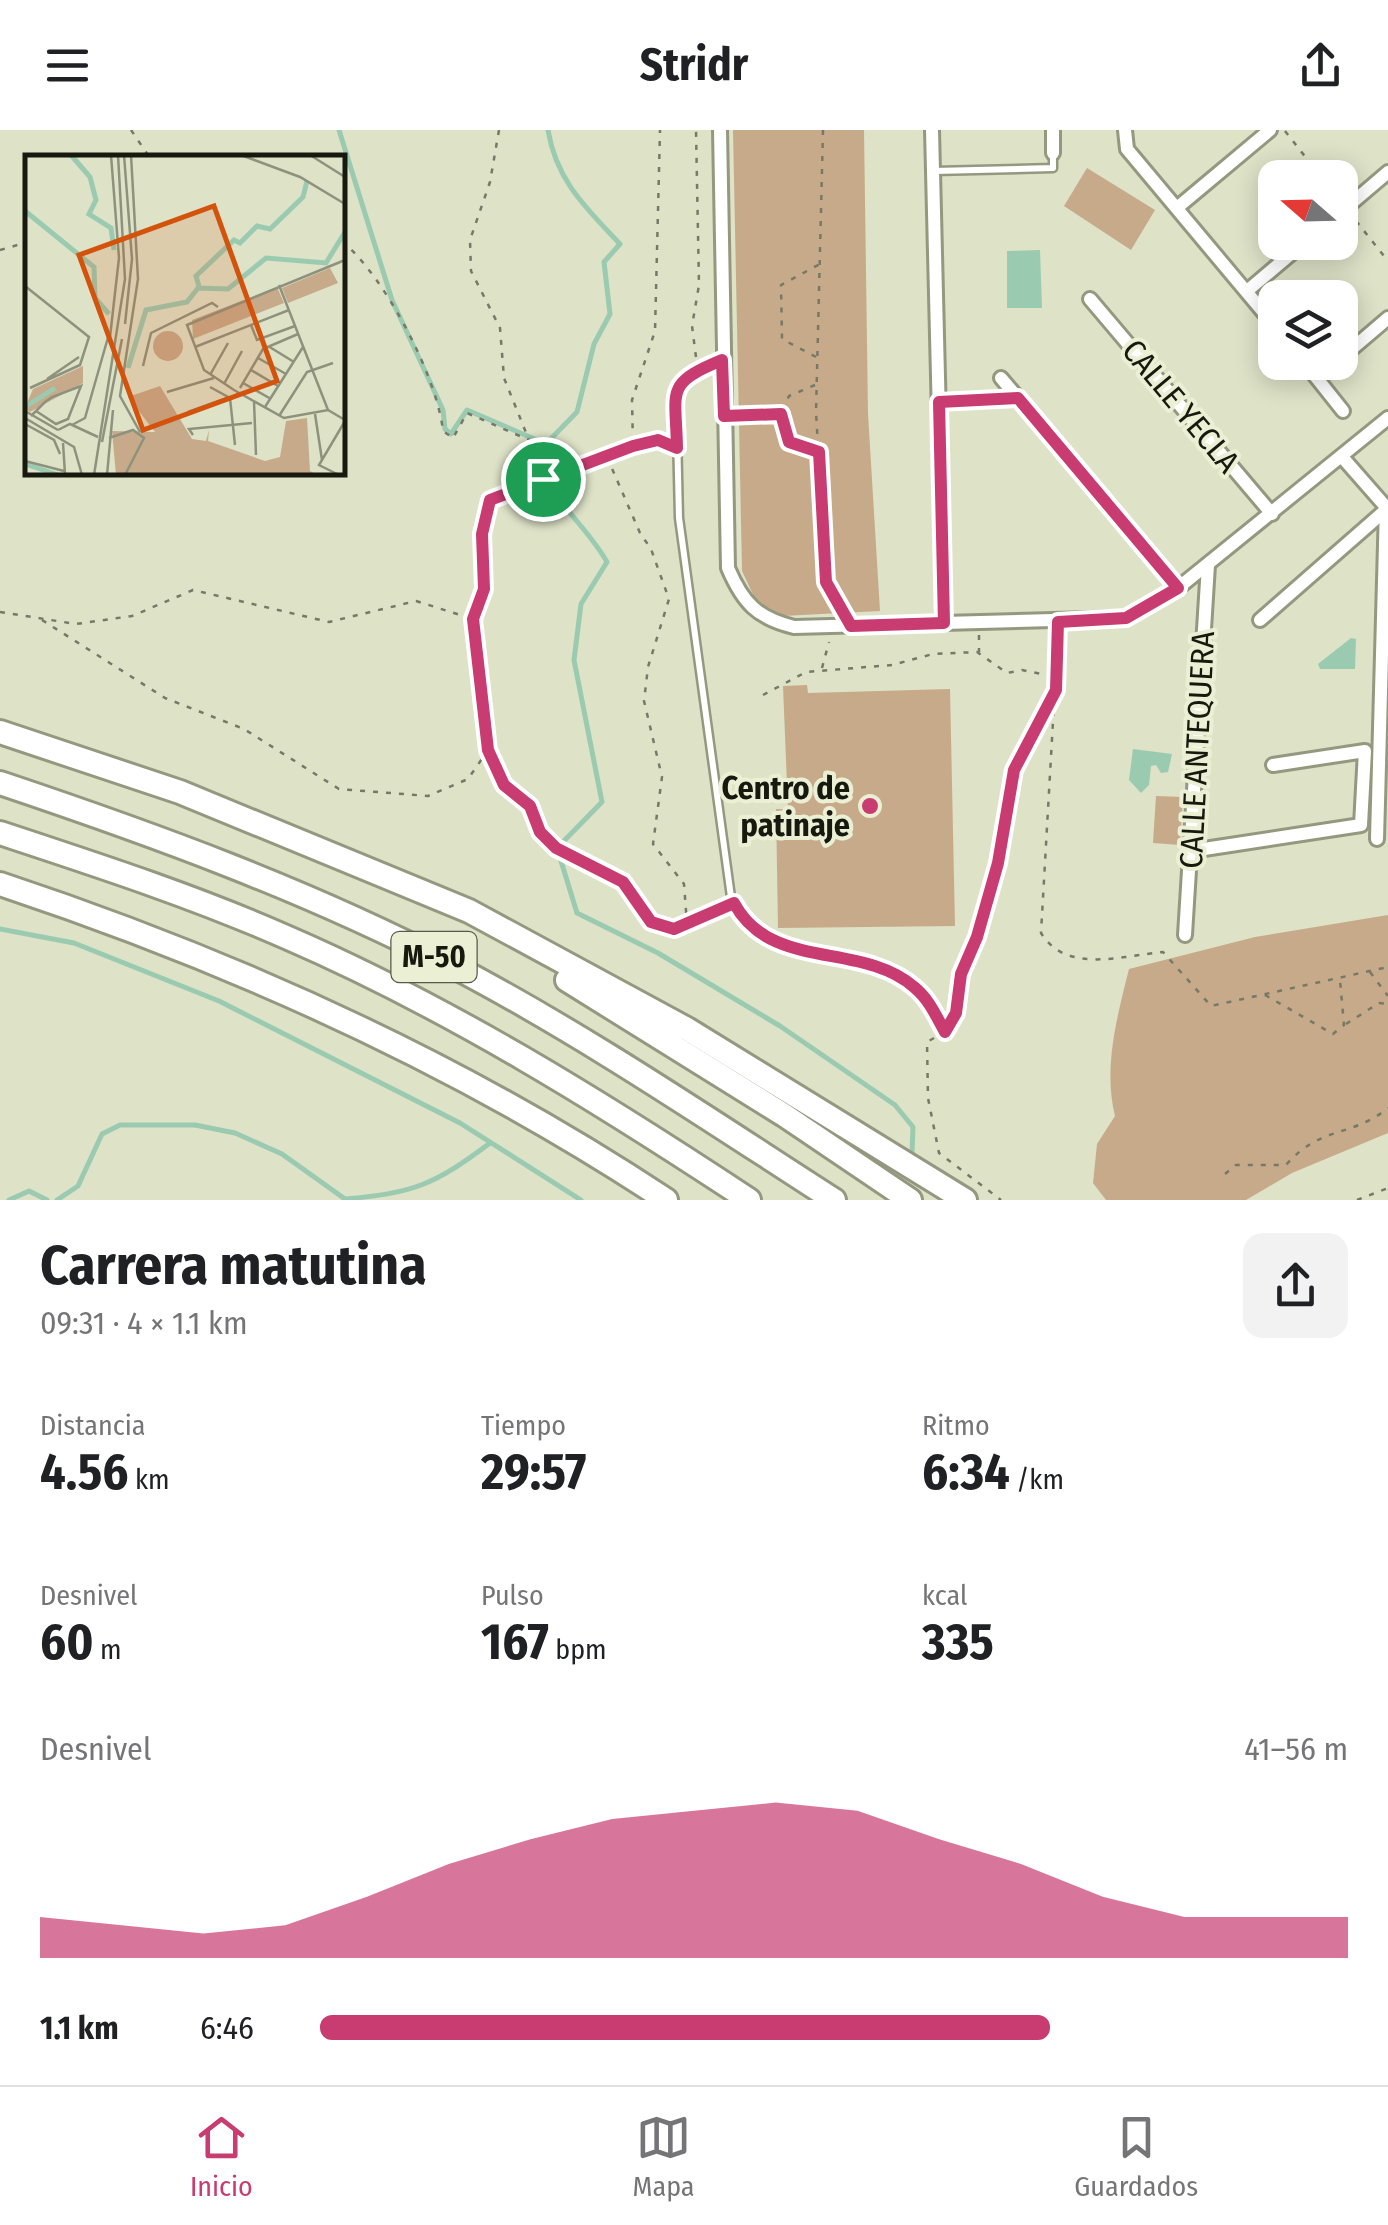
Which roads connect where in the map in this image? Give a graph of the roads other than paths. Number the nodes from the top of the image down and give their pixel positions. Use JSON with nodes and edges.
{"nodes":[{"id":1,"x":720,"y":130,"type":"edge"},
{"id":2,"x":932,"y":130,"type":"edge"},
{"id":3,"x":1052,"y":130,"type":"edge"},
{"id":4,"x":1125,"y":130,"type":"edge"},
{"id":5,"x":1270,"y":130,"type":"edge"},
{"id":6,"x":1053,"y":153,"type":"joint"},
{"id":7,"x":932,"y":171,"type":"junction"},
{"id":8,"x":1388,"y":172,"type":"edge"},
{"id":9,"x":1358,"y":197,"type":"edge"},
{"id":10,"x":1178,"y":207,"type":"junction"},
{"id":11,"x":1283,"y":260,"type":"edge"},
{"id":12,"x":1246,"y":291,"type":"junction"},
{"id":13,"x":1090,"y":299,"type":"dead end"},
{"id":14,"x":1258,"y":305,"type":"edge"},
{"id":15,"x":1388,"y":318,"type":"edge"},
{"id":16,"x":1358,"y":344,"type":"edge"},
{"id":17,"x":722,"y":360,"type":"junction"},
{"id":18,"x":1001,"y":378,"type":"dead end"},
{"id":19,"x":1319,"y":380,"type":"edge"},
{"id":20,"x":1018,"y":398,"type":"junction"},
{"id":21,"x":939,"y":402,"type":"junction"},
{"id":22,"x":1343,"y":411,"type":"dead end"},
{"id":23,"x":1388,"y":418,"type":"edge"},
{"id":24,"x":1343,"y":458,"type":"junction"},
{"id":25,"x":1387,"y":507,"type":"edge"},
{"id":26,"x":1272,"y":514,"type":"junction"},
{"id":27,"x":1208,"y":565,"type":"junction"},
{"id":28,"x":1178,"y":588,"type":"junction"},
{"id":29,"x":1260,"y":620,"type":"dead end"},
{"id":30,"x":944,"y":623,"type":"junction"},
{"id":31,"x":0,"y":732,"type":"edge"},
{"id":32,"x":1273,"y":765,"type":"dead end"},
{"id":33,"x":0,"y":783,"type":"edge"},
{"id":34,"x":0,"y":833,"type":"edge"},
{"id":35,"x":1377,"y":839,"type":"dead end"},
{"id":36,"x":322,"y":848,"type":"junction"},
{"id":37,"x":1191,"y":851,"type":"junction"},
{"id":38,"x":0,"y":884,"type":"edge"},
{"id":39,"x":1186,"y":935,"type":"dead end"},
{"id":40,"x":945,"y":1032,"type":"road end"},
{"id":41,"x":423,"y":1058,"type":"junction"},
{"id":42,"x":638,"y":1200,"type":"edge"},
{"id":43,"x":666,"y":1200,"type":"edge"},
{"id":44,"x":749,"y":1200,"type":"edge"},
{"id":45,"x":834,"y":1200,"type":"edge"},
{"id":46,"x":910,"y":1200,"type":"edge"},
{"id":47,"x":964,"y":1200,"type":"edge"}],
"edges":[{"from":1,"to":17,"type":"street"},
{"from":2,"to":7,"type":"street"},
{"from":3,"to":6,"type":"street"},
{"from":4,"to":10,"type":"street"},
{"from":5,"to":10,"type":"street"},
{"from":6,"to":7,"type":"lane"},
{"from":7,"to":21,"type":"street"},
{"from":8,"to":9,"type":"street"},
{"from":10,"to":12,"type":"street"},
{"from":11,"to":12,"type":"street"},
{"from":12,"to":14,"type":"street"},
{"from":13,"to":26,"type":"street","name":"CALLE YECLA"},
{"from":15,"to":16,"type":"street"},
{"from":17,"to":30,"type":"street"},
{"from":17,"to":40,"type":"lane"},
{"from":18,"to":20,"type":"street"},
{"from":19,"to":22,"type":"street"},
{"from":20,"to":21,"type":"lane"},
{"from":20,"to":28,"type":"street"},
{"from":21,"to":30,"type":"street"},
{"from":23,"to":24,"type":"street"},
{"from":24,"to":25,"type":"street"},
{"from":24,"to":26,"type":"street"},
{"from":25,"to":29,"type":"street"},
{"from":25,"to":35,"type":"street"},
{"from":26,"to":27,"type":"street"},
{"from":27,"to":28,"type":"street"},
{"from":27,"to":37,"type":"street","name":"CALLE ANTEQUERA"},
{"from":28,"to":30,"type":"street"},
{"from":31,"to":36,"type":"highway"},
{"from":32,"to":37,"type":"street"},
{"from":33,"to":45,"type":"highway","number":"M-50"},
{"from":34,"to":44,"type":"highway","number":"M-50"},
{"from":36,"to":46,"type":"highway"},
{"from":36,"to":47,"type":"highway"},
{"from":37,"to":39,"type":"street","name":"CALLE ANTEQUERA"},
{"from":38,"to":41,"type":"highway"},
{"from":41,"to":42,"type":"highway"},
{"from":41,"to":43,"type":"highway"}]}
